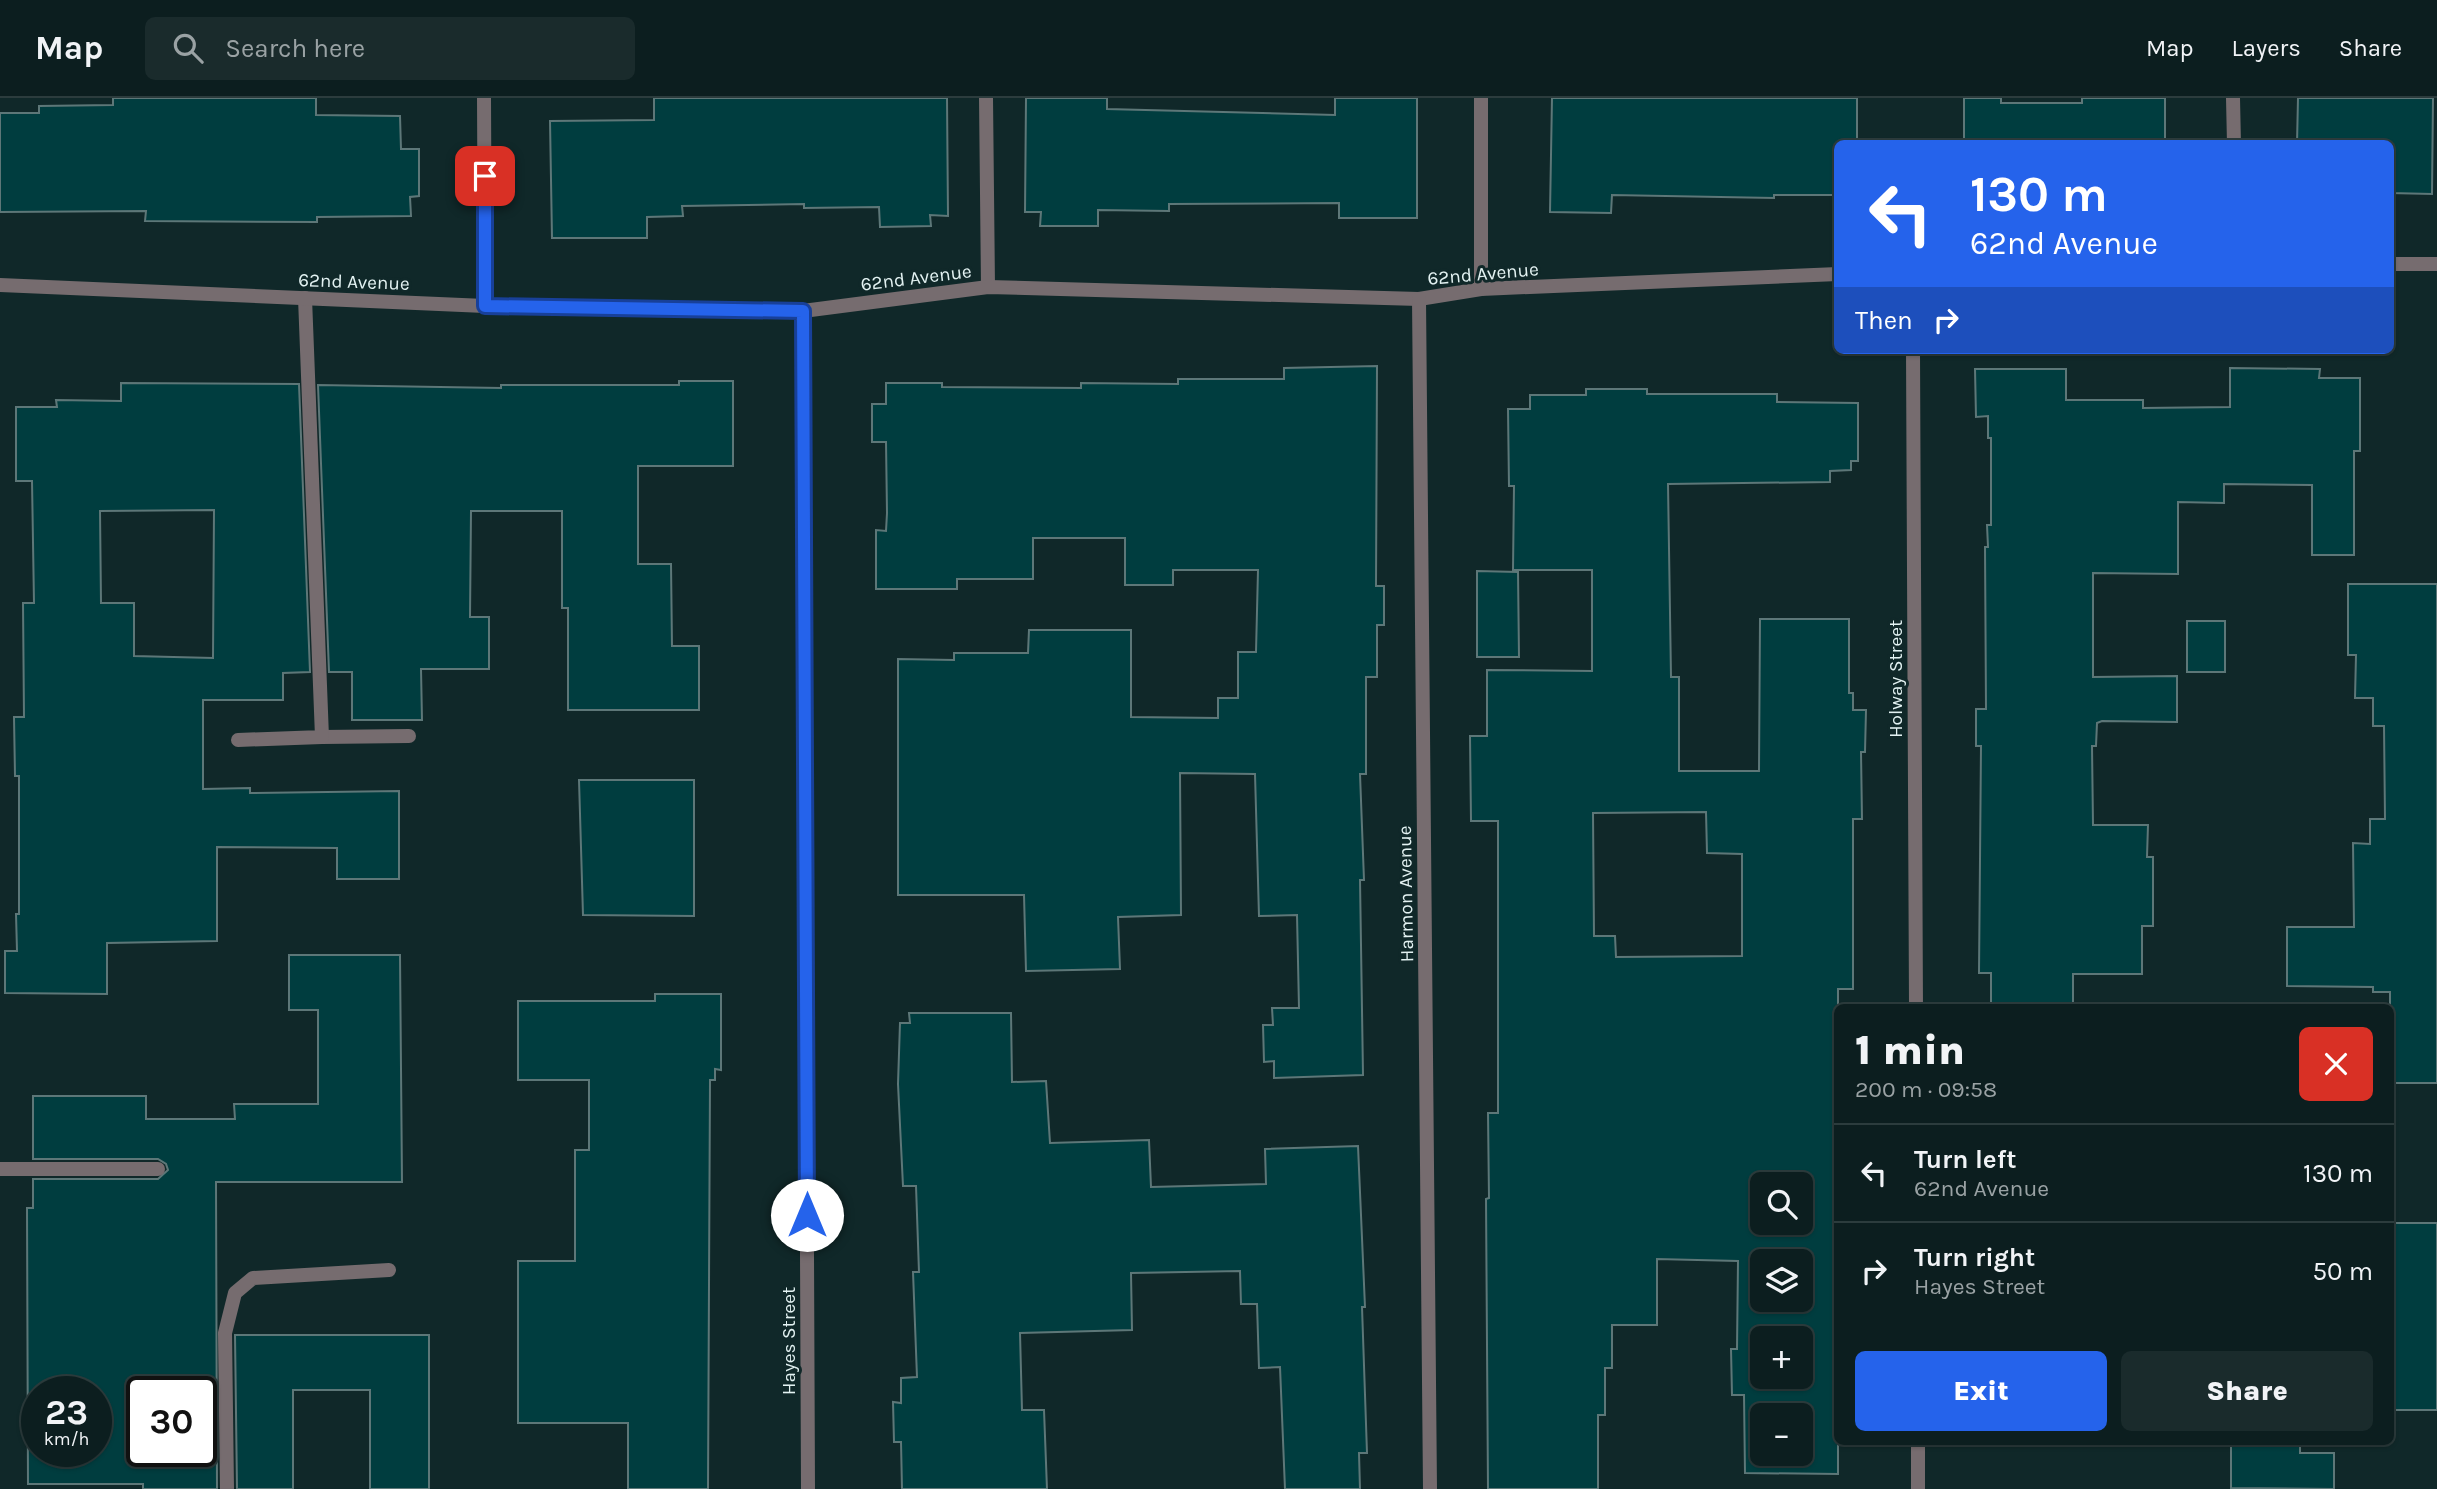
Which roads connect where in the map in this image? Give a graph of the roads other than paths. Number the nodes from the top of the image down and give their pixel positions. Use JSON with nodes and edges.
{"nodes":[{"id":1,"x":484,"y":98,"type":"edge"},
{"id":2,"x":986,"y":98,"type":"edge"},
{"id":3,"x":1481,"y":98,"type":"edge"},
{"id":4,"x":2234,"y":98,"type":"edge"},
{"id":5,"x":2234,"y":140,"type":"edge"},
{"id":6,"x":2394,"y":264,"type":"edge"},
{"id":7,"x":2437,"y":264,"type":"edge"},
{"id":8,"x":1834,"y":274,"type":"edge"},
{"id":9,"x":0,"y":285,"type":"edge"},
{"id":10,"x":988,"y":287,"type":"junction"},
{"id":11,"x":1481,"y":289,"type":"junction"},
{"id":12,"x":305,"y":298,"type":"junction"},
{"id":13,"x":1419,"y":299,"type":"junction"},
{"id":14,"x":485,"y":306,"type":"junction"},
{"id":15,"x":803,"y":311,"type":"junction"},
{"id":16,"x":1913,"y":354,"type":"edge"},
{"id":17,"x":409,"y":736,"type":"dead end"},
{"id":18,"x":322,"y":737,"type":"junction"},
{"id":19,"x":238,"y":740,"type":"dead end"},
{"id":20,"x":1916,"y":1004,"type":"edge"},
{"id":21,"x":0,"y":1168,"type":"edge"},
{"id":22,"x":158,"y":1170,"type":"dead end"},
{"id":23,"x":389,"y":1270,"type":"dead end"},
{"id":24,"x":1917,"y":1445,"type":"edge"},
{"id":25,"x":227,"y":1489,"type":"edge"},
{"id":26,"x":808,"y":1489,"type":"edge"},
{"id":27,"x":1430,"y":1489,"type":"edge"},
{"id":28,"x":1918,"y":1489,"type":"edge"}],
"edges":[{"from":1,"to":14,"type":"street"},
{"from":2,"to":10,"type":"street"},
{"from":3,"to":11,"type":"street"},
{"from":4,"to":5,"type":"street"},
{"from":6,"to":7,"type":"street"},
{"from":8,"to":11,"type":"street","name":"62nd Avenue"},
{"from":9,"to":12,"type":"street","name":"62nd Avenue"},
{"from":10,"to":13,"type":"street","name":"62nd Avenue"},
{"from":10,"to":15,"type":"street","name":"62nd Avenue"},
{"from":11,"to":13,"type":"street","name":"62nd Avenue"},
{"from":12,"to":14,"type":"street","name":"62nd Avenue"},
{"from":12,"to":18,"type":"street"},
{"from":13,"to":27,"type":"street","name":"Harmon Avenue"},
{"from":14,"to":15,"type":"street","name":"62nd Avenue"},
{"from":15,"to":26,"type":"street","name":"Hayes Street"},
{"from":16,"to":20,"type":"street","name":"Holway Street"},
{"from":17,"to":18,"type":"street"},
{"from":18,"to":19,"type":"street"},
{"from":21,"to":22,"type":"street"},
{"from":23,"to":25,"type":"street"},
{"from":24,"to":28,"type":"street"}]}
